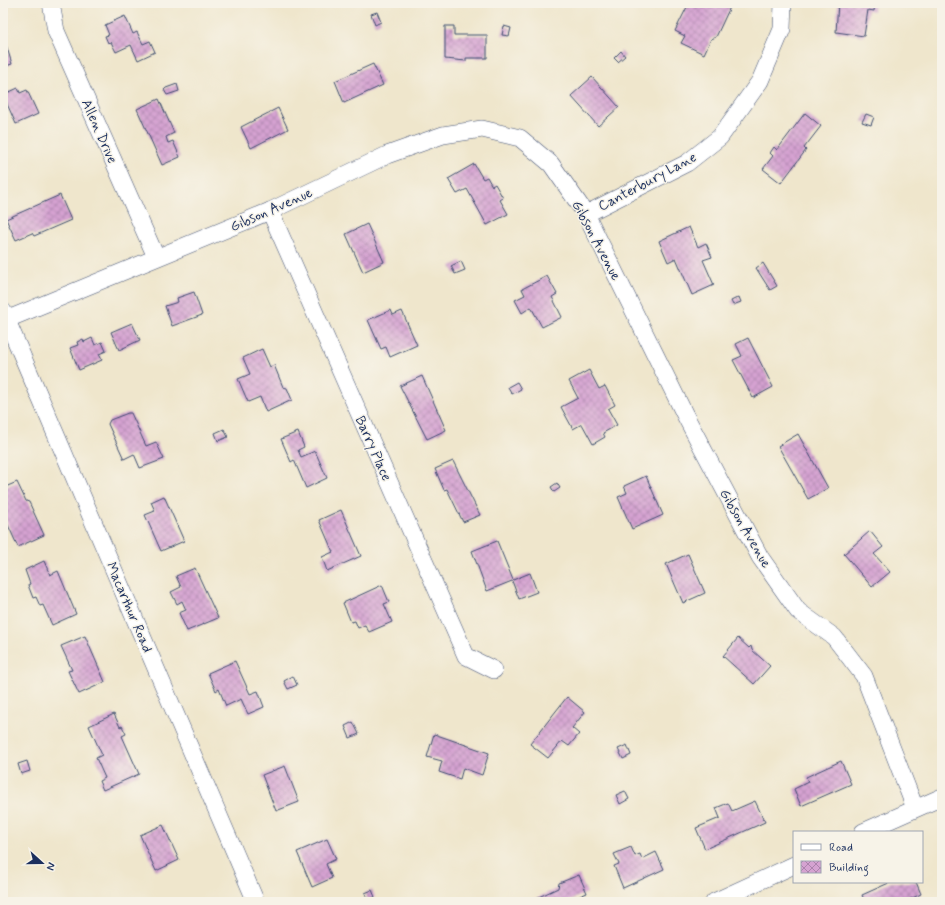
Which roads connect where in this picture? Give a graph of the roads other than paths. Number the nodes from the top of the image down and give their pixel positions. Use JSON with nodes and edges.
{"nodes":[{"id":1,"x":51,"y":3,"type":"edge"},
{"id":2,"x":783,"y":3,"type":"edge"},
{"id":3,"x":270,"y":211,"type":"junction"},
{"id":4,"x":586,"y":214,"type":"junction"},
{"id":5,"x":156,"y":257,"type":"junction"},
{"id":6,"x":5,"y":315,"type":"edge"},
{"id":7,"x":494,"y":670,"type":"dead end"},
{"id":8,"x":942,"y":797,"type":"edge"},
{"id":9,"x":915,"y":808,"type":"junction"},
{"id":10,"x":865,"y":831,"type":"edge"},
{"id":11,"x":793,"y":864,"type":"edge"},
{"id":12,"x":256,"y":902,"type":"edge"},
{"id":13,"x":714,"y":902,"type":"edge"}],
"edges":[{"from":1,"to":5,"type":"street","name":"Allen Drive"},
{"from":2,"to":4,"type":"street","name":"Canterbury Lane"},
{"from":3,"to":4,"type":"street","name":"Gibson Avenue"},
{"from":3,"to":5,"type":"street","name":"Gibson Avenue"},
{"from":3,"to":7,"type":"street","name":"Barry Place"},
{"from":4,"to":9,"type":"street","name":"Gibson Avenue"},
{"from":5,"to":6,"type":"street","name":"Gibson Avenue"},
{"from":6,"to":12,"type":"street","name":"Macarthur Road"},
{"from":8,"to":9,"type":"street"},
{"from":9,"to":10,"type":"street"},
{"from":11,"to":13,"type":"street"}]}
